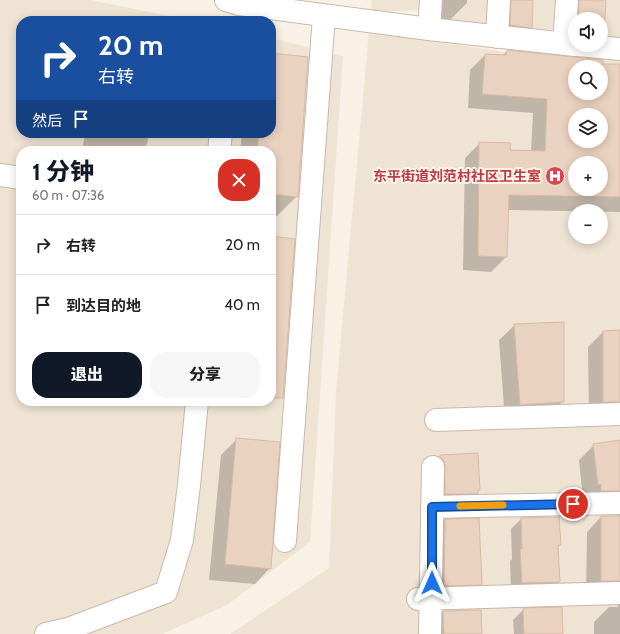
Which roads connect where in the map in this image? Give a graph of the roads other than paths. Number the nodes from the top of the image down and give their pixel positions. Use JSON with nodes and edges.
{"nodes":[{"id":1,"x":431,"y":0,"type":"edge"},
{"id":2,"x":499,"y":0,"type":"edge"},
{"id":3,"x":567,"y":0,"type":"edge"},
{"id":4,"x":232,"y":5,"type":"edge"},
{"id":5,"x":568,"y":12,"type":"edge"},
{"id":6,"x":324,"y":16,"type":"junction"},
{"id":7,"x":429,"y":29,"type":"junction"},
{"id":8,"x":497,"y":37,"type":"junction"},
{"id":9,"x":568,"y":44,"type":"edge"},
{"id":10,"x":608,"y":48,"type":"edge"},
{"id":11,"x":620,"y":49,"type":"edge"},
{"id":12,"x":0,"y":176,"type":"edge"},
{"id":13,"x":16,"y":178,"type":"edge"},
{"id":14,"x":196,"y":406,"type":"edge"},
{"id":15,"x":620,"y":414,"type":"edge"},
{"id":16,"x":436,"y":420,"type":"dead end"},
{"id":17,"x":433,"y":467,"type":"dead end"},
{"id":18,"x":620,"y":503,"type":"edge"},
{"id":19,"x":432,"y":507,"type":"junction"},
{"id":20,"x":285,"y":541,"type":"dead end"},
{"id":21,"x":620,"y":593,"type":"edge"},
{"id":22,"x":424,"y":599,"type":"junction"},
{"id":23,"x":46,"y":634,"type":"edge"},
{"id":24,"x":430,"y":634,"type":"edge"}],
"edges":[{"from":1,"to":7,"type":"street"},
{"from":2,"to":8,"type":"street"},
{"from":3,"to":5,"type":"street"},
{"from":4,"to":6,"type":"street"},
{"from":6,"to":7,"type":"street"},
{"from":6,"to":20,"type":"street"},
{"from":7,"to":8,"type":"street"},
{"from":8,"to":9,"type":"street"},
{"from":10,"to":11,"type":"street"},
{"from":12,"to":13,"type":"street"},
{"from":14,"to":23,"type":"street"},
{"from":15,"to":16,"type":"street"},
{"from":17,"to":19,"type":"street"},
{"from":18,"to":19,"type":"street"},
{"from":19,"to":22,"type":"street"},
{"from":21,"to":22,"type":"street"},
{"from":22,"to":24,"type":"street"}]}
